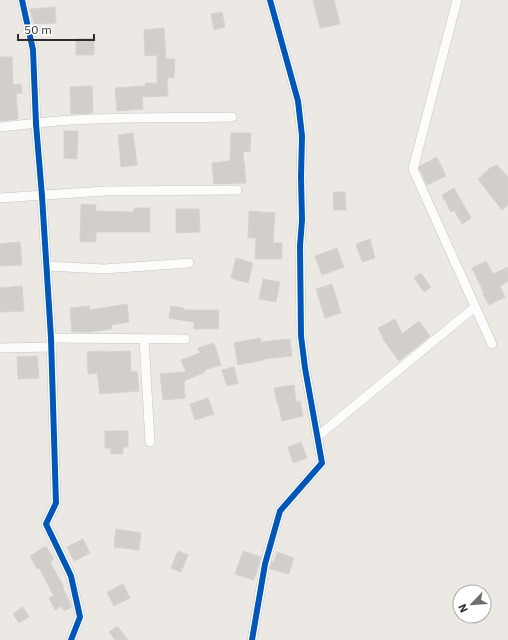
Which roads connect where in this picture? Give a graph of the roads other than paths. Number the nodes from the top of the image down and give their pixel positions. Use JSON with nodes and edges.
{"nodes":[{"id":1,"x":22,"y":0,"type":"edge"},
{"id":2,"x":270,"y":0,"type":"edge"},
{"id":3,"x":457,"y":0,"type":"edge"},
{"id":4,"x":232,"y":117,"type":"dead end"},
{"id":5,"x":36,"y":124,"type":"junction"},
{"id":6,"x":0,"y":126,"type":"edge"},
{"id":7,"x":237,"y":190,"type":"dead end"},
{"id":8,"x":42,"y":196,"type":"junction"},
{"id":9,"x":0,"y":198,"type":"edge"},
{"id":10,"x":189,"y":263,"type":"dead end"},
{"id":11,"x":46,"y":266,"type":"junction"},
{"id":12,"x":475,"y":307,"type":"junction"},
{"id":13,"x":144,"y":339,"type":"junction"},
{"id":14,"x":185,"y":339,"type":"dead end"},
{"id":15,"x":51,"y":342,"type":"junction"},
{"id":16,"x":492,"y":344,"type":"dead end"},
{"id":17,"x":0,"y":348,"type":"edge"},
{"id":18,"x":318,"y":436,"type":"junction"},
{"id":19,"x":150,"y":442,"type":"dead end"},
{"id":20,"x":71,"y":640,"type":"edge"},
{"id":21,"x":252,"y":640,"type":"edge"}],
"edges":[{"from":1,"to":5,"type":"street"},
{"from":2,"to":18,"type":"street"},
{"from":3,"to":12,"type":"street"},
{"from":4,"to":5,"type":"street"},
{"from":5,"to":6,"type":"street"},
{"from":5,"to":8,"type":"street"},
{"from":7,"to":8,"type":"street"},
{"from":8,"to":9,"type":"street"},
{"from":8,"to":11,"type":"street"},
{"from":10,"to":11,"type":"street"},
{"from":11,"to":15,"type":"street"},
{"from":12,"to":16,"type":"street"},
{"from":12,"to":18,"type":"street"},
{"from":13,"to":14,"type":"street"},
{"from":13,"to":15,"type":"street"},
{"from":13,"to":19,"type":"street"},
{"from":15,"to":17,"type":"street"},
{"from":15,"to":20,"type":"street"},
{"from":18,"to":21,"type":"street"}]}
